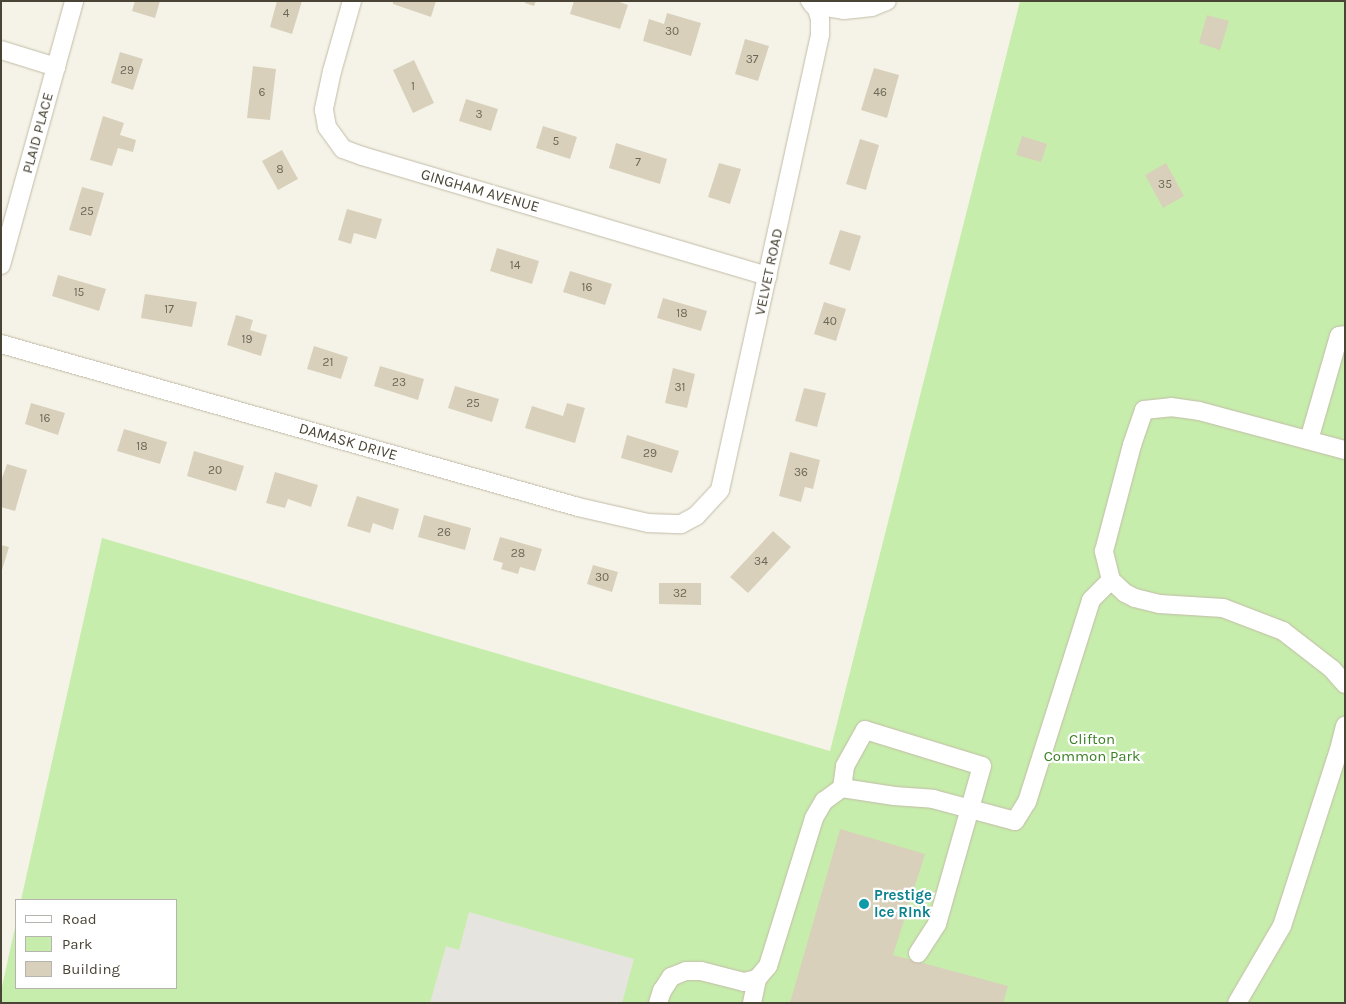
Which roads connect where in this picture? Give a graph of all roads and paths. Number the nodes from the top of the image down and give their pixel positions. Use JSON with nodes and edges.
{"nodes":[{"id":1,"x":74,"y":1,"type":"edge"},
{"id":2,"x":352,"y":1,"type":"edge"},
{"id":3,"x":887,"y":1,"type":"edge"},
{"id":4,"x":814,"y":8,"type":"edge"},
{"id":5,"x":1,"y":50,"type":"edge"},
{"id":6,"x":56,"y":67,"type":"junction"},
{"id":7,"x":1,"y":265,"type":"edge"},
{"id":8,"x":768,"y":276,"type":"junction"},
{"id":9,"x":1345,"y":336,"type":"edge"},
{"id":10,"x":1,"y":344,"type":"edge"},
{"id":11,"x":1309,"y":440,"type":"junction"},
{"id":12,"x":1345,"y":450,"type":"edge"},
{"id":13,"x":696,"y":516,"type":"joint"},
{"id":14,"x":1111,"y":580,"type":"junction"},
{"id":15,"x":1345,"y":684,"type":"edge"},
{"id":16,"x":1345,"y":726,"type":"edge"},
{"id":17,"x":842,"y":788,"type":"junction"},
{"id":18,"x":972,"y":809,"type":"junction"},
{"id":19,"x":918,"y":952,"type":"dead end"},
{"id":20,"x":757,"y":979,"type":"junction"},
{"id":21,"x":658,"y":1003,"type":"edge"},
{"id":22,"x":752,"y":1003,"type":"edge"},
{"id":23,"x":1237,"y":1003,"type":"edge"}],
"edges":[{"from":1,"to":6,"type":"street","name":"PLAID PLACE"},
{"from":2,"to":8,"type":"street","name":"GINGHAM AVENUE"},
{"from":3,"to":4,"type":"street"},
{"from":4,"to":8,"type":"street","name":"VELVET ROAD"},
{"from":5,"to":6,"type":"street"},
{"from":6,"to":7,"type":"street","name":"PLAID PLACE"},
{"from":8,"to":13,"type":"street","name":"VELVET ROAD"},
{"from":9,"to":11,"type":"street"},
{"from":10,"to":13,"type":"street","name":"DAMASK DRIVE"},
{"from":11,"to":12,"type":"street"},
{"from":11,"to":14,"type":"street"},
{"from":14,"to":15,"type":"street"},
{"from":14,"to":18,"type":"street"},
{"from":16,"to":23,"type":"street"},
{"from":17,"to":18,"type":"street"},
{"from":17,"to":18,"type":"street"},
{"from":17,"to":20,"type":"street"},
{"from":18,"to":19,"type":"street"},
{"from":20,"to":21,"type":"street"},
{"from":20,"to":22,"type":"street"}]}
